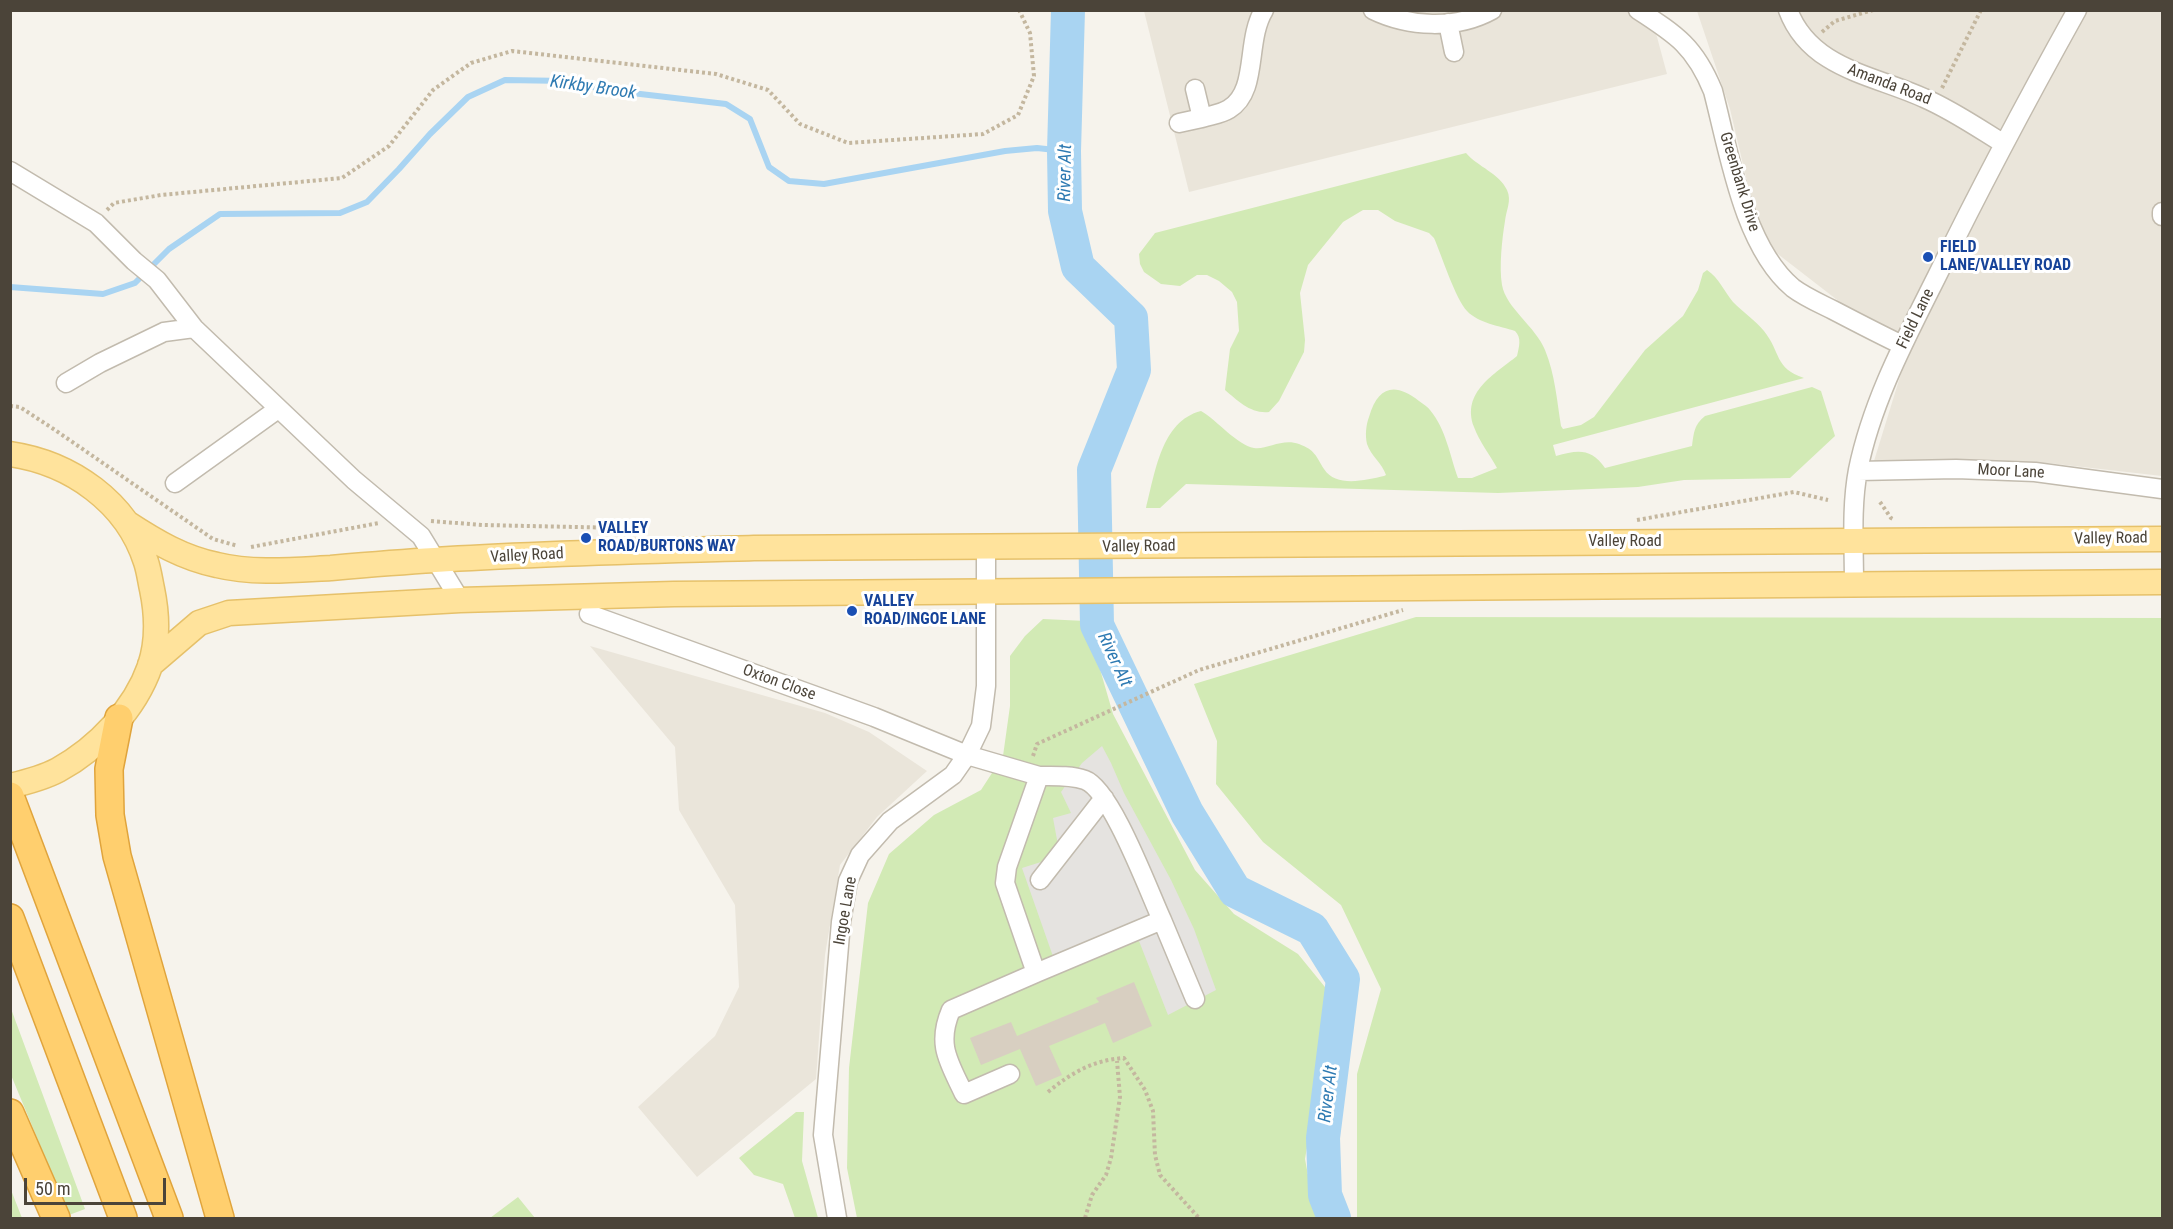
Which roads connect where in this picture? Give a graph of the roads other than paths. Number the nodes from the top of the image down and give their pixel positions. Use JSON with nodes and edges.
{"nodes":[{"id":1,"x":1264,"y":10,"type":"edge"},
{"id":2,"x":1372,"y":10,"type":"edge"},
{"id":3,"x":1491,"y":10,"type":"edge"},
{"id":4,"x":1638,"y":10,"type":"edge"},
{"id":5,"x":1788,"y":10,"type":"edge"},
{"id":6,"x":2077,"y":10,"type":"edge"},
{"id":7,"x":1448,"y":23,"type":"junction"},
{"id":8,"x":1454,"y":52,"type":"dead end"},
{"id":9,"x":1195,"y":88,"type":"dead end"},
{"id":10,"x":1202,"y":118,"type":"junction"},
{"id":11,"x":1179,"y":123,"type":"dead end"},
{"id":12,"x":2004,"y":144,"type":"junction"},
{"id":13,"x":10,"y":171,"type":"edge"},
{"id":14,"x":194,"y":328,"type":"junction"},
{"id":15,"x":1902,"y":345,"type":"junction"},
{"id":16,"x":66,"y":383,"type":"dead end"},
{"id":17,"x":278,"y":409,"type":"junction"},
{"id":18,"x":12,"y":453,"type":"edge"},
{"id":19,"x":1858,"y":471,"type":"junction"},
{"id":20,"x":175,"y":483,"type":"dead end"},
{"id":21,"x":2163,"y":489,"type":"edge"},
{"id":22,"x":127,"y":523,"type":"junction"},
{"id":23,"x":2163,"y":539,"type":"edge"},
{"id":24,"x":1854,"y":540,"type":"junction"},
{"id":25,"x":986,"y":547,"type":"junction"},
{"id":26,"x":436,"y":560,"type":"junction"},
{"id":27,"x":2163,"y":582,"type":"edge"},
{"id":28,"x":1854,"y":584,"type":"junction"},
{"id":29,"x":988,"y":591,"type":"junction"},
{"id":30,"x":460,"y":600,"type":"junction"},
{"id":31,"x":589,"y":614,"type":"dead end"},
{"id":32,"x":150,"y":665,"type":"junction"},
{"id":33,"x":120,"y":718,"type":"junction"},
{"id":34,"x":967,"y":755,"type":"junction"},
{"id":35,"x":1033,"y":774,"type":"junction"},
{"id":36,"x":12,"y":797,"type":"edge"},
{"id":37,"x":1104,"y":798,"type":"junction"},
{"id":38,"x":1040,"y":880,"type":"dead end"},
{"id":39,"x":10,"y":918,"type":"edge"},
{"id":40,"x":1162,"y":920,"type":"junction"},
{"id":41,"x":1036,"y":973,"type":"junction"},
{"id":42,"x":1195,"y":999,"type":"dead end"},
{"id":43,"x":1010,"y":1074,"type":"dead end"},
{"id":44,"x":10,"y":1113,"type":"edge"},
{"id":45,"x":56,"y":1218,"type":"edge"},
{"id":46,"x":123,"y":1218,"type":"edge"},
{"id":47,"x":169,"y":1218,"type":"edge"},
{"id":48,"x":220,"y":1218,"type":"edge"},
{"id":49,"x":837,"y":1218,"type":"edge"}],
"edges":[{"from":1,"to":10,"type":"street"},
{"from":2,"to":7,"type":"street"},
{"from":3,"to":7,"type":"street"},
{"from":4,"to":15,"type":"street","name":"Greenbank Drive"},
{"from":5,"to":12,"type":"street","name":"Amanda Road"},
{"from":6,"to":12,"type":"street","name":"Field Lane"},
{"from":7,"to":8,"type":"street"},
{"from":9,"to":10,"type":"street"},
{"from":10,"to":11,"type":"street"},
{"from":12,"to":15,"type":"street","name":"Field Lane"},
{"from":13,"to":14,"type":"street"},
{"from":14,"to":16,"type":"street"},
{"from":14,"to":17,"type":"street"},
{"from":15,"to":19,"type":"street","name":"Field Lane"},
{"from":17,"to":20,"type":"street"},
{"from":17,"to":26,"type":"street"},
{"from":18,"to":22,"type":"main road"},
{"from":19,"to":21,"type":"street","name":"Moor Lane"},
{"from":19,"to":24,"type":"street","name":"Field Lane"},
{"from":22,"to":26,"type":"main road","name":"Valley Road"},
{"from":22,"to":32,"type":"main road"},
{"from":23,"to":24,"type":"main road","name":"Valley Road"},
{"from":24,"to":25,"type":"main road","name":"Valley Road"},
{"from":24,"to":28,"type":"street","name":"Field Lane"},
{"from":25,"to":26,"type":"main road","name":"Valley Road"},
{"from":25,"to":29,"type":"street","name":"Ingoe Lane"},
{"from":26,"to":30,"type":"street"},
{"from":27,"to":28,"type":"main road"},
{"from":28,"to":29,"type":"main road"},
{"from":29,"to":30,"type":"main road"},
{"from":29,"to":34,"type":"street","name":"Ingoe Lane"},
{"from":30,"to":32,"type":"main road"},
{"from":31,"to":34,"type":"street","name":"Oxton Close"},
{"from":32,"to":33,"type":"main road"},
{"from":33,"to":36,"type":"main road"},
{"from":33,"to":48,"type":"highway"},
{"from":34,"to":35,"type":"street","name":"Oxton Close"},
{"from":34,"to":49,"type":"street","name":"Ingoe Lane"},
{"from":35,"to":37,"type":"street","name":"Oxton Close"},
{"from":35,"to":41,"type":"street"},
{"from":36,"to":47,"type":"highway"},
{"from":37,"to":38,"type":"street"},
{"from":37,"to":40,"type":"street"},
{"from":39,"to":46,"type":"highway"},
{"from":40,"to":41,"type":"street"},
{"from":40,"to":42,"type":"street"},
{"from":41,"to":43,"type":"street"},
{"from":44,"to":45,"type":"highway"}]}
